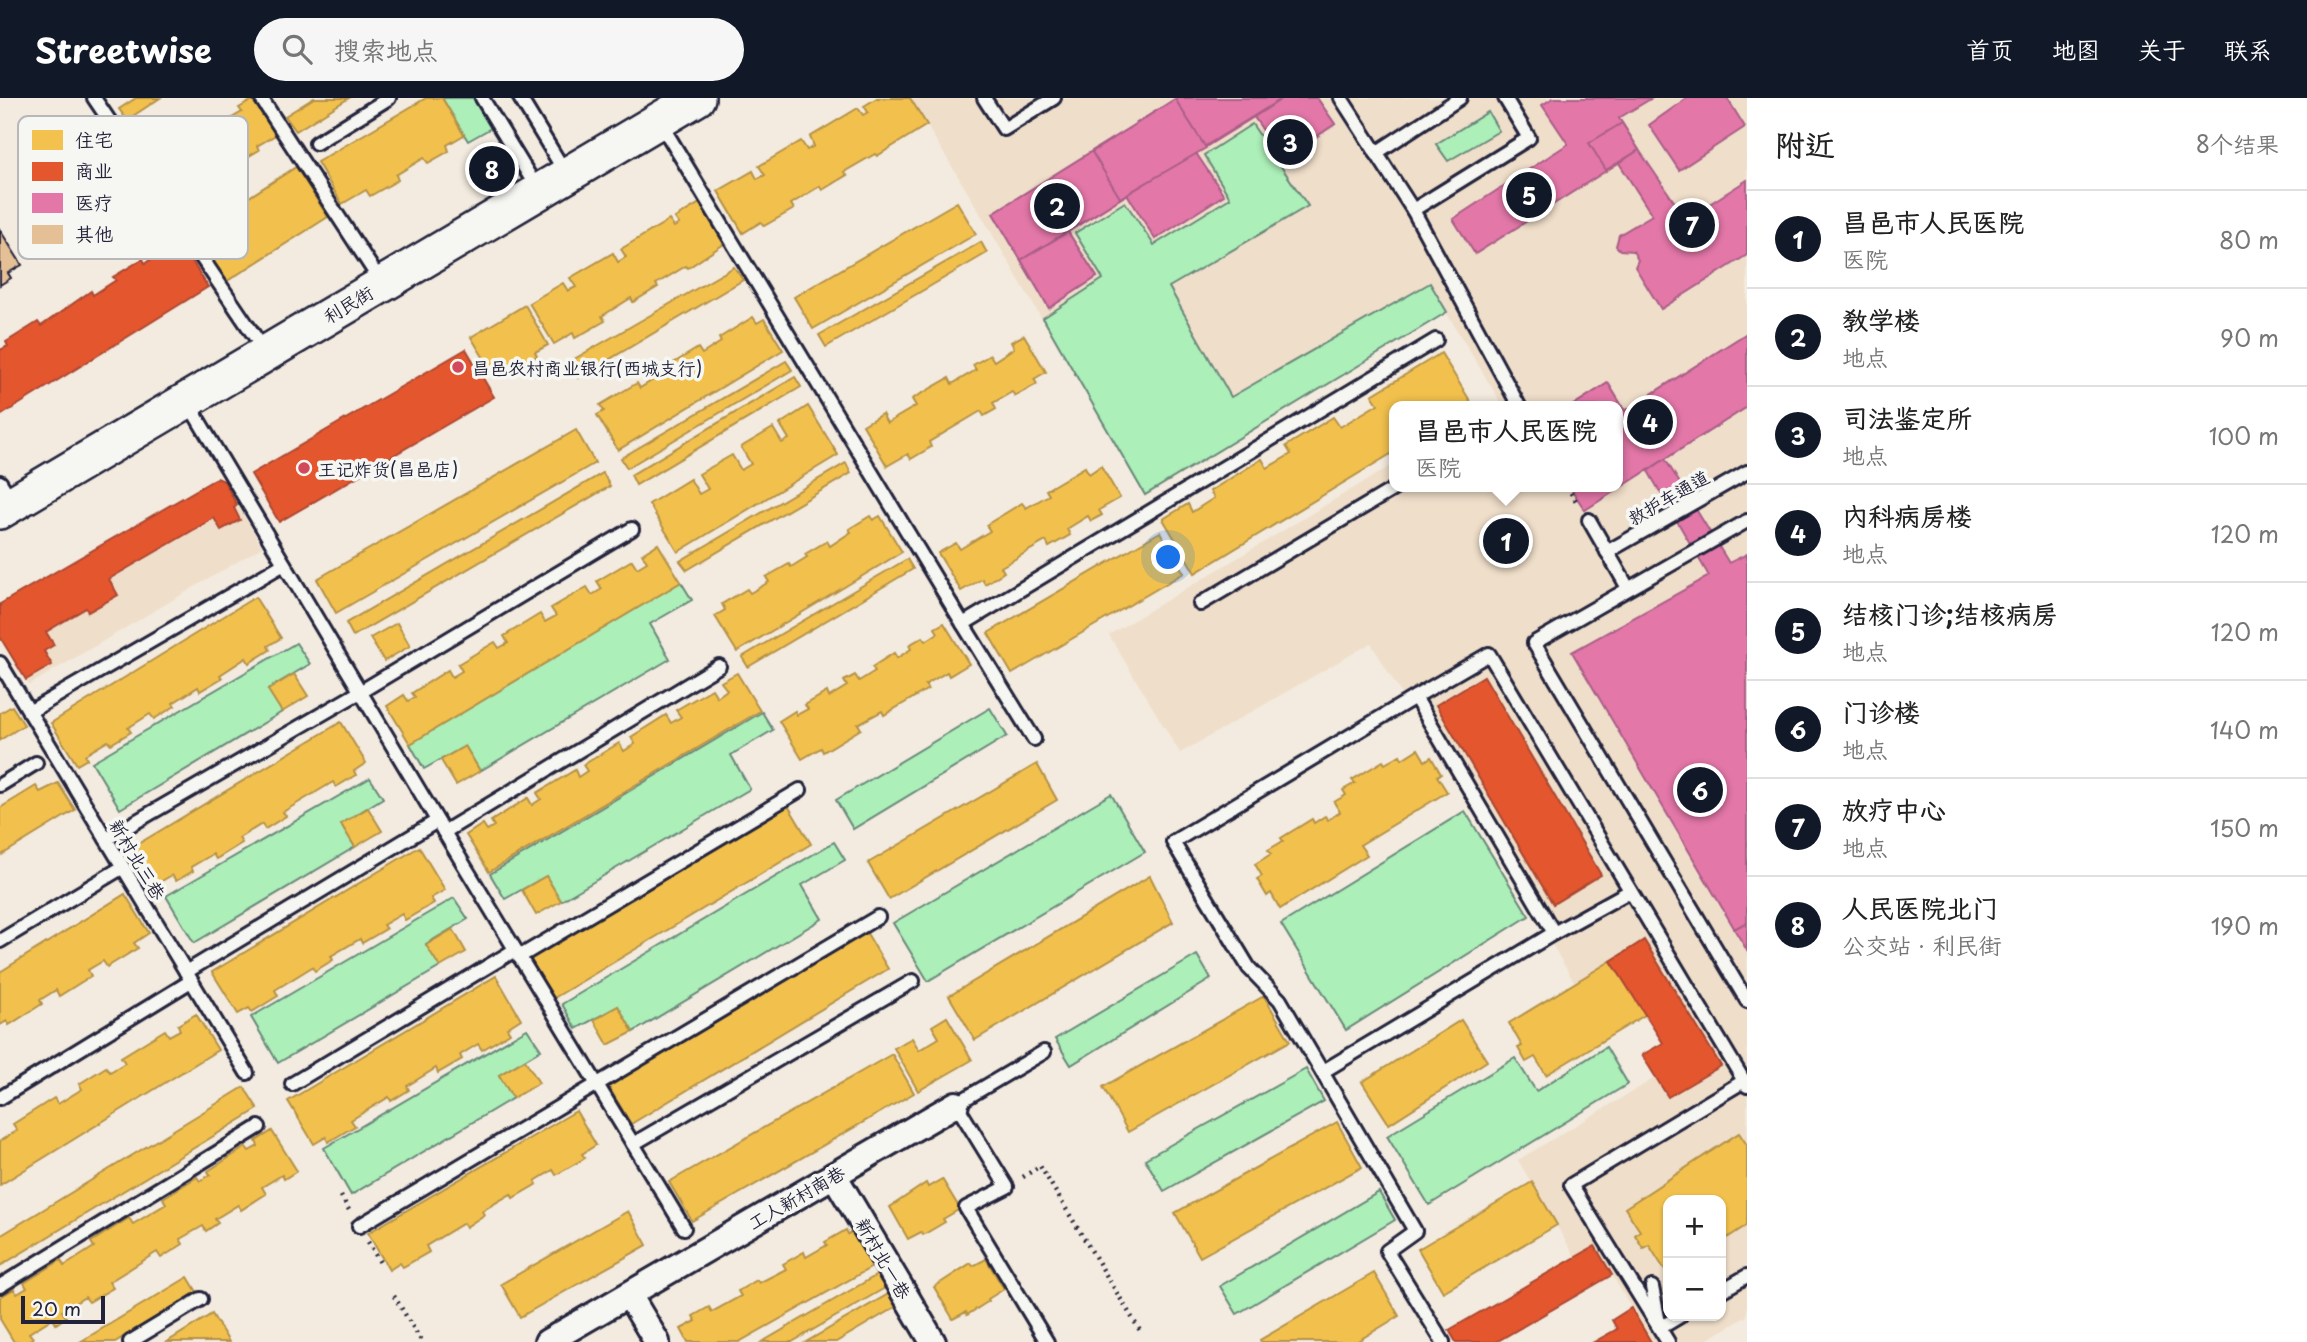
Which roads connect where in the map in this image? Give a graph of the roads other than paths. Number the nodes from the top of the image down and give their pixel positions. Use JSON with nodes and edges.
{"nodes":[{"id":1,"x":94,"y":98,"type":"edge"},
{"id":2,"x":261,"y":98,"type":"edge"},
{"id":3,"x":389,"y":98,"type":"edge"},
{"id":4,"x":482,"y":98,"type":"edge"},
{"id":5,"x":520,"y":98,"type":"edge"},
{"id":6,"x":697,"y":98,"type":"edge"},
{"id":7,"x":984,"y":98,"type":"edge"},
{"id":8,"x":1054,"y":98,"type":"edge"},
{"id":9,"x":1341,"y":98,"type":"edge"},
{"id":10,"x":1460,"y":98,"type":"edge"},
{"id":11,"x":1505,"y":98,"type":"edge"},
{"id":12,"x":106,"y":116,"type":"edge"},
{"id":13,"x":659,"y":120,"type":"junction"},
{"id":14,"x":316,"y":143,"type":"dead end"},
{"id":15,"x":1376,"y":153,"type":"junction"},
{"id":16,"x":553,"y":183,"type":"junction"},
{"id":17,"x":1413,"y":210,"type":"junction"},
{"id":18,"x":203,"y":259,"type":"edge"},
{"id":19,"x":382,"y":284,"type":"junction"},
{"id":20,"x":1436,"y":340,"type":"dead end"},
{"id":21,"x":266,"y":353,"type":"junction"},
{"id":22,"x":187,"y":401,"type":"junction"},
{"id":23,"x":1516,"y":401,"type":"edge"},
{"id":24,"x":1747,"y":472,"type":"edge"},
{"id":25,"x":1389,"y":491,"type":"edge"},
{"id":26,"x":4,"y":499,"type":"edge"},
{"id":27,"x":1589,"y":520,"type":"dead end"},
{"id":28,"x":1747,"y":521,"type":"edge"},
{"id":29,"x":632,"y":529,"type":"dead end"},
{"id":30,"x":1607,"y":552,"type":"junction"},
{"id":31,"x":284,"y":564,"type":"junction"},
{"id":32,"x":1628,"y":588,"type":"junction"},
{"id":33,"x":1200,"y":604,"type":"dead end"},
{"id":34,"x":963,"y":624,"type":"junction"},
{"id":35,"x":0,"y":663,"type":"edge"},
{"id":36,"x":719,"y":666,"type":"dead end"},
{"id":37,"x":360,"y":691,"type":"junction"},
{"id":38,"x":1415,"y":697,"type":"junction"},
{"id":39,"x":29,"y":712,"type":"junction"},
{"id":40,"x":1034,"y":739,"type":"dead end"},
{"id":41,"x":36,"y":763,"type":"dead end"},
{"id":42,"x":0,"y":785,"type":"edge"},
{"id":43,"x":800,"y":790,"type":"dead end"},
{"id":44,"x":440,"y":827,"type":"junction"},
{"id":45,"x":106,"y":839,"type":"junction"},
{"id":46,"x":123,"y":867,"type":"junction"},
{"id":47,"x":1630,"y":891,"type":"junction"},
{"id":48,"x":878,"y":918,"type":"dead end"},
{"id":49,"x":1554,"y":933,"type":"junction"},
{"id":50,"x":0,"y":940,"type":"edge"},
{"id":51,"x":517,"y":953,"type":"junction"},
{"id":52,"x":188,"y":976,"type":"junction"},
{"id":53,"x":913,"y":981,"type":"dead end"},
{"id":54,"x":1747,"y":1000,"type":"edge"},
{"id":55,"x":1044,"y":1052,"type":"dead end"},
{"id":56,"x":1322,"y":1072,"type":"junction"},
{"id":57,"x":247,"y":1073,"type":"dead end"},
{"id":58,"x":1745,"y":1083,"type":"edge"},
{"id":59,"x":292,"y":1084,"type":"dead end"},
{"id":60,"x":597,"y":1084,"type":"junction"},
{"id":61,"x":0,"y":1098,"type":"edge"},
{"id":62,"x":956,"y":1104,"type":"junction"},
{"id":63,"x":259,"y":1127,"type":"dead end"},
{"id":64,"x":633,"y":1144,"type":"junction"},
{"id":65,"x":835,"y":1175,"type":"junction"},
{"id":66,"x":359,"y":1226,"type":"dead end"},
{"id":67,"x":684,"y":1228,"type":"dead end"},
{"id":68,"x":1747,"y":1276,"type":"edge"},
{"id":69,"x":0,"y":1286,"type":"edge"},
{"id":70,"x":1651,"y":1287,"type":"dead end"},
{"id":71,"x":1726,"y":1288,"type":"edge"},
{"id":72,"x":629,"y":1295,"type":"junction"},
{"id":73,"x":201,"y":1299,"type":"dead end"},
{"id":74,"x":1672,"y":1321,"type":"edge"},
{"id":75,"x":1660,"y":1328,"type":"junction"},
{"id":76,"x":130,"y":1342,"type":"edge"},
{"id":77,"x":547,"y":1342,"type":"edge"},
{"id":78,"x":657,"y":1342,"type":"edge"},
{"id":79,"x":933,"y":1342,"type":"edge"},
{"id":80,"x":1047,"y":1342,"type":"edge"},
{"id":81,"x":1443,"y":1342,"type":"edge"},
{"id":82,"x":1668,"y":1342,"type":"edge"}],
"edges":[{"from":1,"to":12,"type":"lane"},
{"from":2,"to":19,"type":"lane"},
{"from":3,"to":14,"type":"lane"},
{"from":4,"to":16,"type":"lane"},
{"from":5,"to":16,"type":"lane"},
{"from":6,"to":13,"type":"street","name":"利民街"},
{"from":7,"to":8,"type":"lane"},
{"from":9,"to":15,"type":"lane"},
{"from":10,"to":15,"type":"lane"},
{"from":11,"to":17,"type":"lane"},
{"from":13,"to":16,"type":"street","name":"利民街"},
{"from":13,"to":34,"type":"lane"},
{"from":15,"to":17,"type":"lane"},
{"from":16,"to":19,"type":"street","name":"利民街"},
{"from":17,"to":23,"type":"lane"},
{"from":18,"to":21,"type":"lane"},
{"from":19,"to":21,"type":"street","name":"利民街"},
{"from":20,"to":34,"type":"lane"},
{"from":21,"to":22,"type":"street","name":"利民街"},
{"from":22,"to":26,"type":"street","name":"利民街"},
{"from":22,"to":31,"type":"lane"},
{"from":24,"to":30,"type":"lane","name":"救护车通道"},
{"from":25,"to":33,"type":"lane"},
{"from":27,"to":30,"type":"lane"},
{"from":28,"to":32,"type":"lane"},
{"from":29,"to":37,"type":"lane"},
{"from":30,"to":32,"type":"lane"},
{"from":31,"to":37,"type":"lane"},
{"from":31,"to":39,"type":"lane"},
{"from":32,"to":54,"type":"lane"},
{"from":34,"to":40,"type":"lane"},
{"from":35,"to":39,"type":"lane","name":"新村北三巷"},
{"from":36,"to":44,"type":"lane"},
{"from":37,"to":44,"type":"lane"},
{"from":37,"to":45,"type":"lane"},
{"from":38,"to":47,"type":"lane"},
{"from":38,"to":49,"type":"lane"},
{"from":38,"to":56,"type":"lane"},
{"from":39,"to":45,"type":"lane","name":"新村北三巷"},
{"from":41,"to":42,"type":"lane"},
{"from":43,"to":51,"type":"lane"},
{"from":44,"to":51,"type":"lane"},
{"from":44,"to":52,"type":"lane"},
{"from":45,"to":46,"type":"lane","name":"新村北三巷"},
{"from":46,"to":50,"type":"lane"},
{"from":46,"to":52,"type":"lane","name":"新村北三巷"},
{"from":47,"to":49,"type":"lane"},
{"from":47,"to":58,"type":"lane"},
{"from":48,"to":60,"type":"lane"},
{"from":49,"to":56,"type":"lane"},
{"from":51,"to":59,"type":"lane"},
{"from":51,"to":60,"type":"lane"},
{"from":52,"to":57,"type":"lane","name":"新村北三巷"},
{"from":52,"to":61,"type":"lane"},
{"from":53,"to":64,"type":"lane"},
{"from":55,"to":62,"type":"lane","name":"工人新村南巷"},
{"from":56,"to":81,"type":"lane"},
{"from":58,"to":75,"type":"lane"},
{"from":60,"to":64,"type":"lane"},
{"from":60,"to":66,"type":"lane"},
{"from":62,"to":65,"type":"street","name":"工人新村南巷"},
{"from":62,"to":80,"type":"lane"},
{"from":63,"to":69,"type":"lane"},
{"from":64,"to":67,"type":"lane"},
{"from":65,"to":72,"type":"street","name":"工人新村南巷"},
{"from":65,"to":79,"type":"street","name":"新村北一巷"},
{"from":68,"to":71,"type":"lane"},
{"from":70,"to":75,"type":"lane"},
{"from":72,"to":77,"type":"street","name":"工人新村南巷"},
{"from":72,"to":78,"type":"street"},
{"from":73,"to":76,"type":"lane"},
{"from":74,"to":75,"type":"lane"},
{"from":75,"to":82,"type":"lane"}]}
